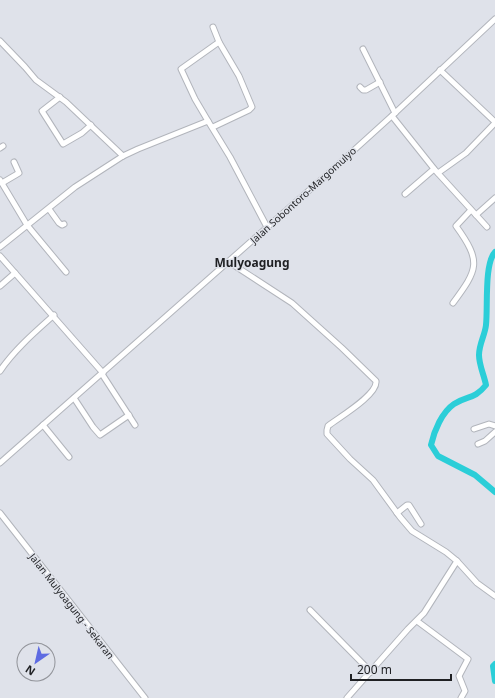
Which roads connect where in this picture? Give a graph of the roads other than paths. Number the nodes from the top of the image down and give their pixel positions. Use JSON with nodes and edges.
{"nodes":[{"id":1,"x":495,"y":19,"type":"edge"},
{"id":2,"x":213,"y":27,"type":"dead end"},
{"id":3,"x":0,"y":41,"type":"edge"},
{"id":4,"x":219,"y":42,"type":"junction"},
{"id":5,"x":363,"y":50,"type":"dead end"},
{"id":6,"x":440,"y":70,"type":"junction"},
{"id":7,"x":380,"y":82,"type":"junction"},
{"id":8,"x":360,"y":87,"type":"dead end"},
{"id":9,"x":60,"y":97,"type":"junction"},
{"id":10,"x":393,"y":115,"type":"junction"},
{"id":11,"x":208,"y":121,"type":"junction"},
{"id":12,"x":495,"y":123,"type":"edge"},
{"id":13,"x":91,"y":125,"type":"junction"},
{"id":14,"x":213,"y":127,"type":"junction"},
{"id":15,"x":123,"y":156,"type":"junction"},
{"id":16,"x":14,"y":162,"type":"dead end"},
{"id":17,"x":436,"y":171,"type":"junction"},
{"id":18,"x":1,"y":181,"type":"edge"},
{"id":19,"x":405,"y":194,"type":"dead end"},
{"id":20,"x":495,"y":198,"type":"edge"},
{"id":21,"x":48,"y":209,"type":"junction"},
{"id":22,"x":471,"y":210,"type":"junction"},
{"id":23,"x":476,"y":215,"type":"junction"},
{"id":24,"x":64,"y":224,"type":"dead end"},
{"id":25,"x":27,"y":225,"type":"junction"},
{"id":26,"x":267,"y":227,"type":"junction"},
{"id":27,"x":488,"y":227,"type":"dead end"},
{"id":28,"x":0,"y":247,"type":"edge"},
{"id":29,"x":0,"y":256,"type":"edge"},
{"id":30,"x":229,"y":262,"type":"junction"},
{"id":31,"x":66,"y":272,"type":"dead end"},
{"id":32,"x":16,"y":273,"type":"junction"},
{"id":33,"x":0,"y":286,"type":"edge"},
{"id":34,"x":453,"y":303,"type":"dead end"},
{"id":35,"x":54,"y":316,"type":"junction"},
{"id":36,"x":0,"y":371,"type":"edge"},
{"id":37,"x":102,"y":373,"type":"junction"},
{"id":38,"x":74,"y":398,"type":"junction"},
{"id":39,"x":129,"y":415,"type":"junction"},
{"id":40,"x":135,"y":424,"type":"dead end"},
{"id":41,"x":43,"y":425,"type":"junction"},
{"id":42,"x":495,"y":426,"type":"edge"},
{"id":43,"x":474,"y":430,"type":"dead end"},
{"id":44,"x":495,"y":432,"type":"edge"},
{"id":45,"x":478,"y":444,"type":"dead end"},
{"id":46,"x":69,"y":457,"type":"dead end"},
{"id":47,"x":0,"y":463,"type":"edge"},
{"id":48,"x":0,"y":513,"type":"edge"},
{"id":49,"x":397,"y":513,"type":"junction"},
{"id":50,"x":421,"y":524,"type":"dead end"},
{"id":51,"x":458,"y":561,"type":"junction"},
{"id":52,"x":495,"y":596,"type":"edge"},
{"id":53,"x":310,"y":610,"type":"dead end"},
{"id":54,"x":417,"y":621,"type":"junction"},
{"id":55,"x":371,"y":672,"type":"junction"},
{"id":56,"x":145,"y":698,"type":"edge"},
{"id":57,"x":347,"y":698,"type":"edge"},
{"id":58,"x":461,"y":698,"type":"edge"}],
"edges":[{"from":1,"to":6,"type":"street","name":"Jalan Sobontoro-Margomulyo"},
{"from":2,"to":4,"type":"street"},
{"from":3,"to":9,"type":"street"},
{"from":4,"to":11,"type":"street"},
{"from":4,"to":14,"type":"street"},
{"from":5,"to":7,"type":"street"},
{"from":6,"to":10,"type":"street","name":"Jalan Sobontoro-Margomulyo"},
{"from":6,"to":12,"type":"street"},
{"from":7,"to":8,"type":"street"},
{"from":7,"to":10,"type":"street"},
{"from":9,"to":13,"type":"street"},
{"from":9,"to":13,"type":"street"},
{"from":10,"to":17,"type":"street"},
{"from":10,"to":26,"type":"street","name":"Jalan Sobontoro-Margomulyo"},
{"from":11,"to":14,"type":"street"},
{"from":11,"to":15,"type":"street"},
{"from":12,"to":17,"type":"street"},
{"from":13,"to":15,"type":"street"},
{"from":14,"to":26,"type":"street"},
{"from":15,"to":21,"type":"street"},
{"from":16,"to":18,"type":"street"},
{"from":17,"to":19,"type":"street"},
{"from":17,"to":22,"type":"street"},
{"from":18,"to":25,"type":"street"},
{"from":20,"to":23,"type":"street"},
{"from":21,"to":24,"type":"street"},
{"from":21,"to":25,"type":"street"},
{"from":22,"to":23,"type":"street"},
{"from":22,"to":34,"type":"street"},
{"from":23,"to":27,"type":"street"},
{"from":25,"to":28,"type":"street"},
{"from":25,"to":31,"type":"street"},
{"from":26,"to":30,"type":"street","name":"Jalan Sobontoro-Margomulyo"},
{"from":29,"to":32,"type":"street"},
{"from":30,"to":37,"type":"street","name":"Jalan Sobontoro-Margomulyo"},
{"from":30,"to":49,"type":"street"},
{"from":32,"to":33,"type":"street"},
{"from":32,"to":35,"type":"street"},
{"from":35,"to":36,"type":"street"},
{"from":35,"to":37,"type":"street"},
{"from":37,"to":38,"type":"street","name":"Jalan Sobontoro-Margomulyo"},
{"from":37,"to":39,"type":"street"},
{"from":38,"to":39,"type":"street"},
{"from":38,"to":41,"type":"street","name":"Jalan Sobontoro-Margomulyo"},
{"from":39,"to":40,"type":"street"},
{"from":41,"to":46,"type":"street"},
{"from":41,"to":47,"type":"street","name":"Jalan Sobontoro-Margomulyo"},
{"from":42,"to":43,"type":"street"},
{"from":44,"to":45,"type":"street"},
{"from":48,"to":56,"type":"street","name":"Jalan Mulyoagung - Sekaran"},
{"from":49,"to":50,"type":"street"},
{"from":49,"to":51,"type":"street"},
{"from":51,"to":52,"type":"street"},
{"from":51,"to":54,"type":"street"},
{"from":53,"to":55,"type":"street"},
{"from":54,"to":55,"type":"street"},
{"from":54,"to":58,"type":"street"},
{"from":55,"to":57,"type":"street"}]}
